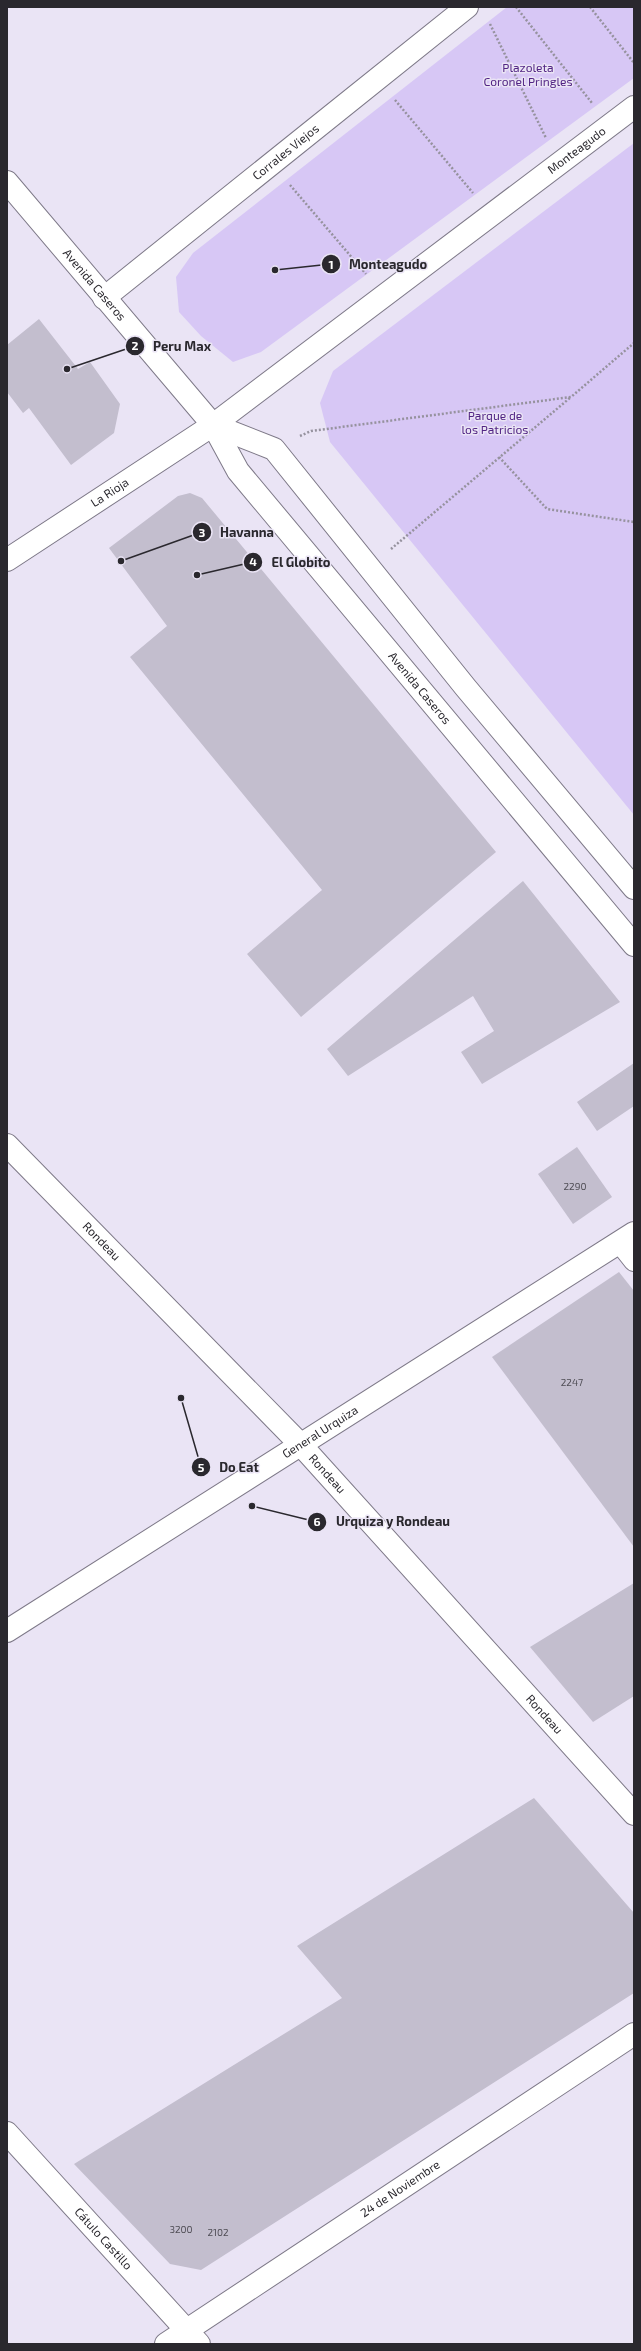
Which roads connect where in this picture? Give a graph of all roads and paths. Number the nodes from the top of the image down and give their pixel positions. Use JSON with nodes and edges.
{"nodes":[{"id":1,"x":467,"y":7,"type":"edge"},
{"id":2,"x":516,"y":7,"type":"edge"},
{"id":3,"x":590,"y":7,"type":"edge"},
{"id":4,"x":489,"y":21,"type":"dead end"},
{"id":5,"x":634,"y":63,"type":"edge"},
{"id":6,"x":377,"y":79,"type":"junction"},
{"id":7,"x":634,"y":107,"type":"edge"},
{"id":8,"x":609,"y":125,"type":"junction"},
{"id":9,"x":272,"y":163,"type":"junction"},
{"id":10,"x":559,"y":164,"type":"junction"},
{"id":11,"x":7,"y":182,"type":"edge"},
{"id":12,"x":492,"y":214,"type":"junction"},
{"id":13,"x":385,"y":295,"type":"junction"},
{"id":14,"x":104,"y":298,"type":"junction"},
{"id":15,"x":634,"y":343,"type":"edge"},
{"id":16,"x":571,"y":397,"type":"junction"},
{"id":17,"x":213,"y":425,"type":"junction"},
{"id":18,"x":274,"y":449,"type":"junction"},
{"id":19,"x":500,"y":457,"type":"junction"},
{"id":20,"x":634,"y":522,"type":"edge"},
{"id":21,"x":7,"y":560,"type":"edge"},
{"id":22,"x":370,"y":567,"type":"junction"},
{"id":23,"x":634,"y":888,"type":"edge"},
{"id":24,"x":634,"y":945,"type":"edge"},
{"id":25,"x":7,"y":1145,"type":"edge"},
{"id":26,"x":627,"y":1238,"type":"edge"},
{"id":27,"x":634,"y":1261,"type":"edge"},
{"id":28,"x":300,"y":1444,"type":"junction"},
{"id":29,"x":7,"y":1631,"type":"edge"},
{"id":30,"x":634,"y":1814,"type":"edge"},
{"id":31,"x":634,"y":2034,"type":"edge"},
{"id":32,"x":7,"y":2133,"type":"edge"},
{"id":33,"x":193,"y":2337,"type":"edge"},
{"id":34,"x":166,"y":2344,"type":"edge"}],
"edges":[{"from":1,"to":6,"type":"street","name":"Corrales Viejos"},
{"from":2,"to":8,"type":"path"},
{"from":3,"to":5,"type":"path"},
{"from":4,"to":10,"type":"path"},
{"from":6,"to":9,"type":"street","name":"Corrales Viejos"},
{"from":6,"to":12,"type":"path"},
{"from":7,"to":8,"type":"street","name":"Monteagudo"},
{"from":8,"to":10,"type":"street","name":"Monteagudo"},
{"from":9,"to":13,"type":"path"},
{"from":9,"to":14,"type":"street","name":"Corrales Viejos"},
{"from":10,"to":12,"type":"street","name":"Monteagudo"},
{"from":11,"to":14,"type":"street","name":"Avenida Caseros"},
{"from":12,"to":13,"type":"street","name":"Monteagudo"},
{"from":13,"to":17,"type":"street","name":"Monteagudo"},
{"from":14,"to":17,"type":"street","name":"Avenida Caseros"},
{"from":15,"to":16,"type":"path"},
{"from":16,"to":18,"type":"path"},
{"from":16,"to":19,"type":"path"},
{"from":17,"to":18,"type":"street","name":"Avenida Caseros"},
{"from":17,"to":21,"type":"street","name":"La Rioja"},
{"from":17,"to":24,"type":"street","name":"Avenida Caseros"},
{"from":18,"to":22,"type":"street","name":"Avenida Caseros"},
{"from":19,"to":20,"type":"path"},
{"from":19,"to":22,"type":"path"},
{"from":22,"to":23,"type":"street","name":"Avenida Caseros"},
{"from":25,"to":28,"type":"street","name":"Rondeau"},
{"from":26,"to":27,"type":"lane"},
{"from":26,"to":28,"type":"street","name":"General Urquiza"},
{"from":28,"to":29,"type":"street","name":"General Urquiza"},
{"from":28,"to":30,"type":"street","name":"Rondeau"},
{"from":31,"to":33,"type":"street","name":"24 de Noviembre"},
{"from":32,"to":33,"type":"street","name":"Cátulo Castillo"},
{"from":33,"to":34,"type":"street","name":"24 de Noviembre"}]}
